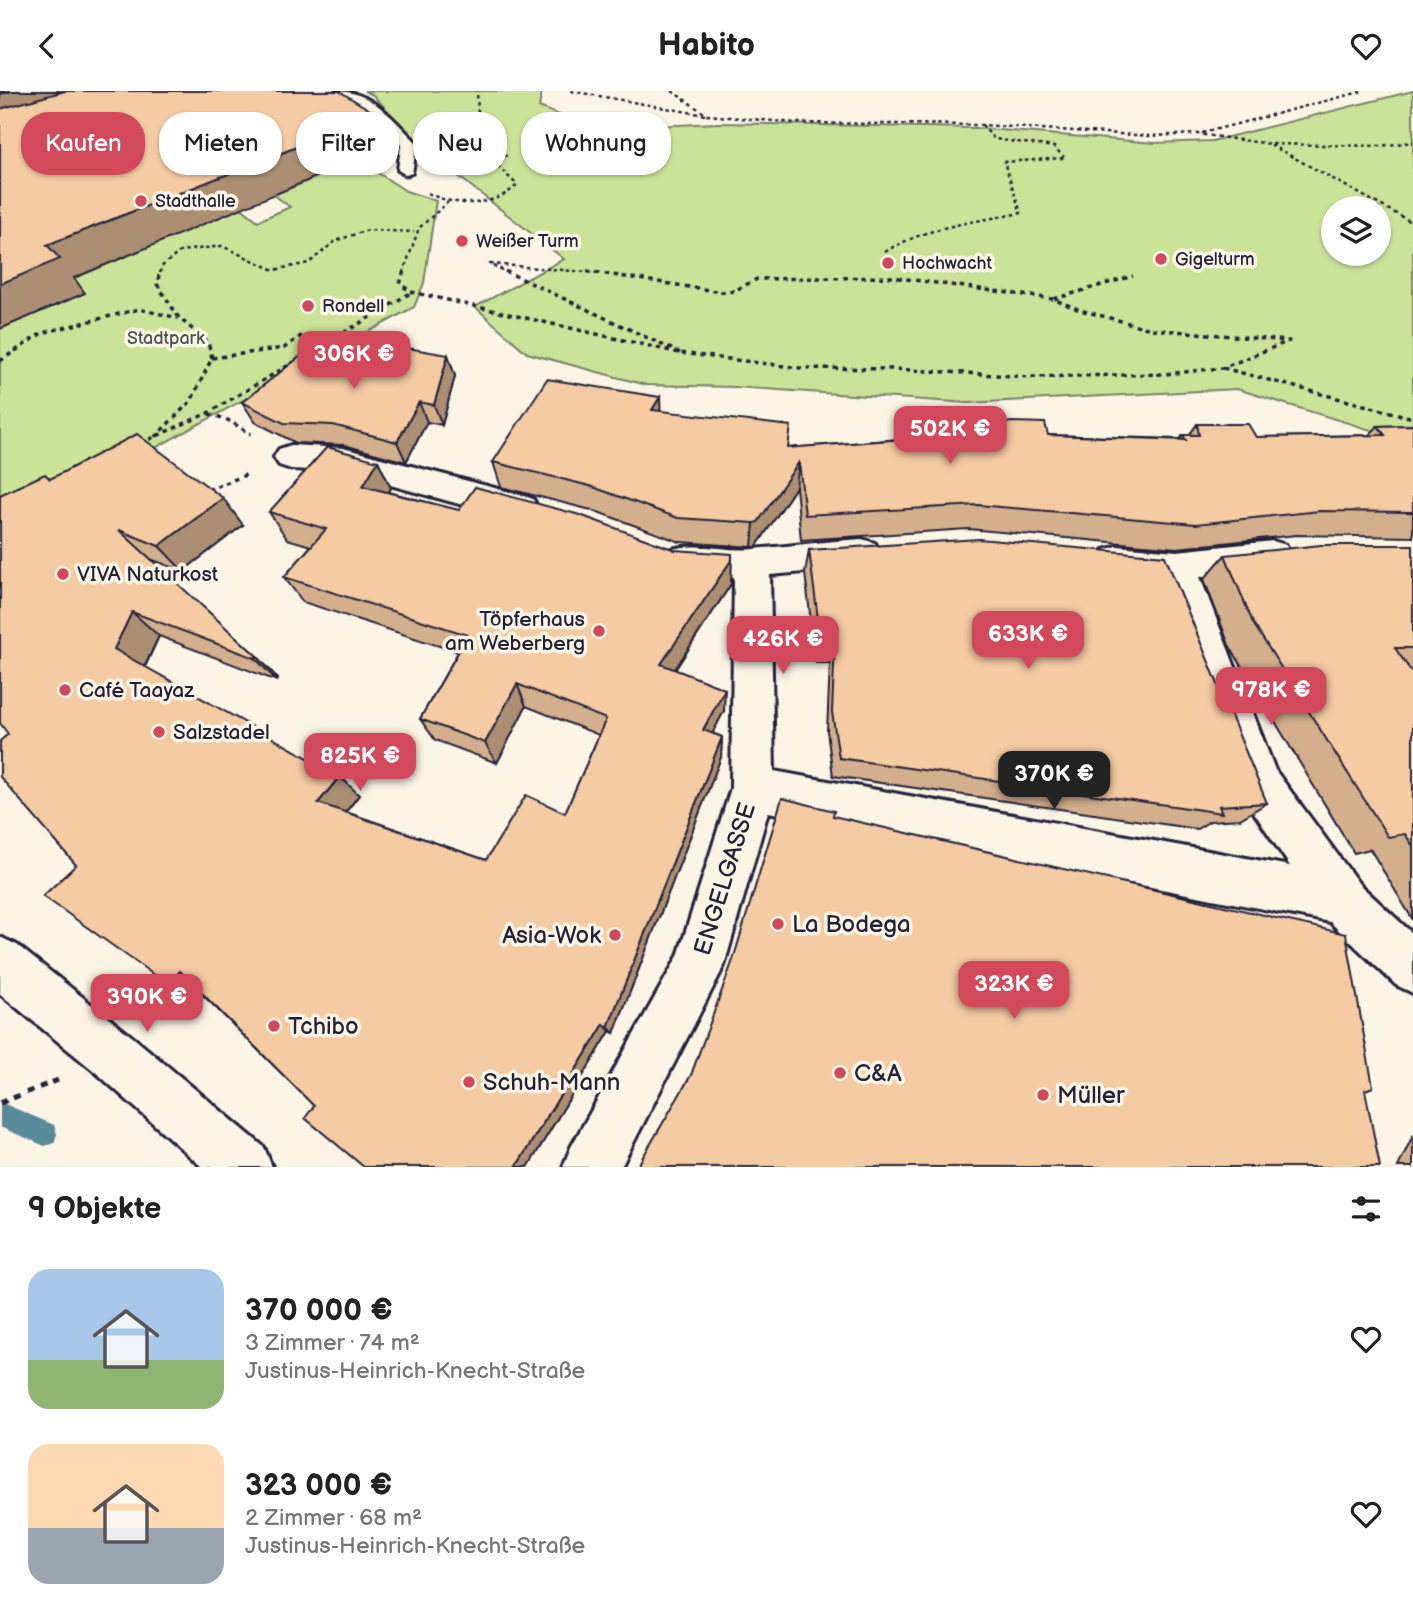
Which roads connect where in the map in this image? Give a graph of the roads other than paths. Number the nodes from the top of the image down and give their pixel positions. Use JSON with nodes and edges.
{"nodes":[{"id":1,"x":343,"y":91,"type":"edge"},
{"id":2,"x":370,"y":91,"type":"edge"},
{"id":3,"x":378,"y":112,"type":"joint"},
{"id":4,"x":399,"y":134,"type":"edge"},
{"id":5,"x":406,"y":170,"type":"dead end"},
{"id":6,"x":291,"y":457,"type":"road end"},
{"id":7,"x":554,"y":517,"type":"edge"},
{"id":8,"x":653,"y":550,"type":"edge"},
{"id":9,"x":888,"y":551,"type":"edge"},
{"id":10,"x":1309,"y":552,"type":"edge"},
{"id":11,"x":1080,"y":556,"type":"edge"},
{"id":12,"x":752,"y":564,"type":"junction"},
{"id":13,"x":1177,"y":565,"type":"junction"},
{"id":14,"x":752,"y":788,"type":"junction"},
{"id":15,"x":1342,"y":901,"type":"junction"},
{"id":16,"x":0,"y":962,"type":"edge"},
{"id":17,"x":1413,"y":968,"type":"edge"},
{"id":18,"x":244,"y":1167,"type":"edge"},
{"id":19,"x":592,"y":1167,"type":"edge"}],
"edges":[{"from":1,"to":3,"type":"lane"},
{"from":2,"to":3,"type":"lane"},
{"from":4,"to":5,"type":"lane"},
{"from":6,"to":7,"type":"street"},
{"from":8,"to":12,"type":"street"},
{"from":9,"to":12,"type":"street"},
{"from":10,"to":13,"type":"street"},
{"from":11,"to":13,"type":"street"},
{"from":12,"to":14,"type":"street","name":"ENGELGASSE"},
{"from":13,"to":15,"type":"street"},
{"from":14,"to":15,"type":"street"},
{"from":14,"to":19,"type":"street","name":"ENGELGASSE"},
{"from":15,"to":17,"type":"street"},
{"from":16,"to":18,"type":"street"}]}
